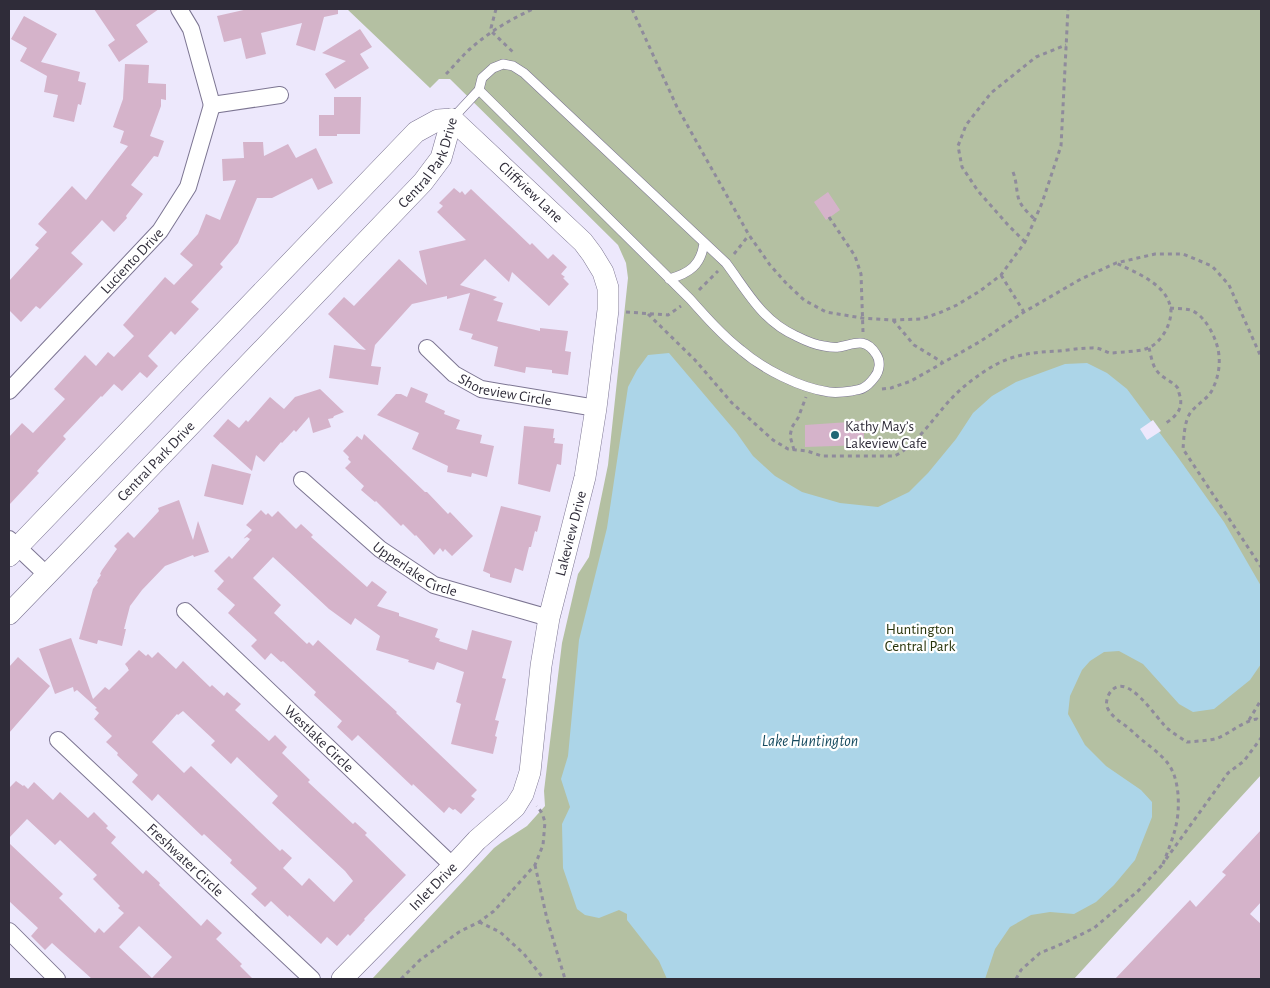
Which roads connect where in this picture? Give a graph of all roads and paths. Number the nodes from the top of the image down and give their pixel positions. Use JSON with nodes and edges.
{"nodes":[{"id":1,"x":179,"y":9,"type":"edge"},
{"id":2,"x":496,"y":9,"type":"edge"},
{"id":3,"x":533,"y":9,"type":"edge"},
{"id":4,"x":632,"y":9,"type":"edge"},
{"id":5,"x":1068,"y":9,"type":"edge"},
{"id":6,"x":492,"y":32,"type":"junction"},
{"id":7,"x":1066,"y":45,"type":"junction"},
{"id":8,"x":446,"y":74,"type":"dead end"},
{"id":9,"x":479,"y":90,"type":"junction"},
{"id":10,"x":280,"y":95,"type":"dead end"},
{"id":11,"x":212,"y":105,"type":"junction"},
{"id":12,"x":452,"y":119,"type":"junction"},
{"id":13,"x":484,"y":148,"type":"junction"},
{"id":14,"x":441,"y":158,"type":"junction"},
{"id":15,"x":1013,"y":172,"type":"dead end"},
{"id":16,"x":829,"y":217,"type":"dead end"},
{"id":17,"x":1035,"y":220,"type":"junction"},
{"id":18,"x":1026,"y":242,"type":"junction"},
{"id":19,"x":704,"y":243,"type":"junction"},
{"id":20,"x":1116,"y":263,"type":"junction"},
{"id":21,"x":603,"y":272,"type":"joint"},
{"id":22,"x":1001,"y":274,"type":"junction"},
{"id":23,"x":669,"y":279,"type":"junction"},
{"id":24,"x":1170,"y":308,"type":"junction"},
{"id":25,"x":1024,"y":312,"type":"junction"},
{"id":26,"x":648,"y":314,"type":"dead end"},
{"id":27,"x":862,"y":318,"type":"junction"},
{"id":28,"x":893,"y":320,"type":"junction"},
{"id":29,"x":863,"y":343,"type":"junction"},
{"id":30,"x":427,"y":348,"type":"dead end"},
{"id":31,"x":1149,"y":348,"type":"junction"},
{"id":32,"x":1261,"y":357,"type":"edge"},
{"id":33,"x":942,"y":363,"type":"junction"},
{"id":34,"x":11,"y":383,"type":"edge"},
{"id":35,"x":810,"y":387,"type":"junction"},
{"id":36,"x":862,"y":389,"type":"junction"},
{"id":37,"x":596,"y":408,"type":"junction"},
{"id":38,"x":1166,"y":423,"type":"dead end"},
{"id":39,"x":794,"y":450,"type":"junction"},
{"id":40,"x":302,"y":480,"type":"dead end"},
{"id":41,"x":12,"y":547,"type":"edge"},
{"id":42,"x":1261,"y":567,"type":"edge"},
{"id":43,"x":47,"y":575,"type":"junction"},
{"id":44,"x":185,"y":611,"type":"dead end"},
{"id":45,"x":9,"y":614,"type":"edge"},
{"id":46,"x":549,"y":618,"type":"junction"},
{"id":47,"x":1261,"y":700,"type":"edge"},
{"id":48,"x":1249,"y":720,"type":"junction"},
{"id":49,"x":1261,"y":722,"type":"edge"},
{"id":50,"x":1261,"y":738,"type":"edge"},
{"id":51,"x":58,"y":740,"type":"dead end"},
{"id":52,"x":523,"y":794,"type":"junction"},
{"id":53,"x":1163,"y":864,"type":"junction"},
{"id":54,"x":535,"y":865,"type":"junction"},
{"id":55,"x":453,"y":866,"type":"junction"},
{"id":56,"x":479,"y":922,"type":"junction"},
{"id":57,"x":9,"y":931,"type":"edge"},
{"id":58,"x":57,"y":979,"type":"edge"},
{"id":59,"x":312,"y":979,"type":"edge"},
{"id":60,"x":342,"y":979,"type":"edge"},
{"id":61,"x":401,"y":979,"type":"edge"},
{"id":62,"x":544,"y":979,"type":"edge"},
{"id":63,"x":566,"y":979,"type":"edge"},
{"id":64,"x":1016,"y":979,"type":"edge"}],
"edges":[{"from":1,"to":11,"type":"street"},
{"from":2,"to":6,"type":"path"},
{"from":3,"to":6,"type":"path"},
{"from":4,"to":27,"type":"path"},
{"from":5,"to":7,"type":"path"},
{"from":6,"to":8,"type":"path"},
{"from":7,"to":17,"type":"path"},
{"from":7,"to":18,"type":"path"},
{"from":9,"to":12,"type":"lane"},
{"from":9,"to":19,"type":"lane"},
{"from":9,"to":23,"type":"lane"},
{"from":10,"to":11,"type":"street"},
{"from":11,"to":34,"type":"street","name":"Luciento Drive"},
{"from":12,"to":13,"type":"street","name":"Cliffview Lane"},
{"from":12,"to":14,"type":"street","name":"Central Park Drive"},
{"from":12,"to":41,"type":"street","name":"Central Park Drive"},
{"from":13,"to":14,"type":"street"},
{"from":13,"to":21,"type":"street","name":"Cliffview Lane"},
{"from":14,"to":43,"type":"street","name":"Central Park Drive"},
{"from":15,"to":17,"type":"path"},
{"from":16,"to":27,"type":"path"},
{"from":17,"to":18,"type":"path"},
{"from":18,"to":22,"type":"path"},
{"from":19,"to":23,"type":"lane"},
{"from":19,"to":29,"type":"lane"},
{"from":20,"to":24,"type":"path"},
{"from":20,"to":25,"type":"path"},
{"from":20,"to":32,"type":"path"},
{"from":21,"to":37,"type":"street","name":"Lakeview Drive"},
{"from":22,"to":25,"type":"path"},
{"from":22,"to":28,"type":"path"},
{"from":23,"to":35,"type":"lane"},
{"from":24,"to":31,"type":"path"},
{"from":24,"to":42,"type":"path"},
{"from":25,"to":33,"type":"path"},
{"from":26,"to":39,"type":"path"},
{"from":27,"to":28,"type":"path"},
{"from":27,"to":29,"type":"path"},
{"from":28,"to":33,"type":"path"},
{"from":29,"to":36,"type":"lane"},
{"from":30,"to":37,"type":"street","name":"Shoreview Circle"},
{"from":31,"to":38,"type":"path"},
{"from":31,"to":39,"type":"path"},
{"from":33,"to":36,"type":"path"},
{"from":35,"to":36,"type":"lane"},
{"from":35,"to":39,"type":"path"},
{"from":37,"to":46,"type":"street","name":"Lakeview Drive"},
{"from":40,"to":46,"type":"street","name":"Upperlake Circle"},
{"from":41,"to":43,"type":"street"},
{"from":43,"to":45,"type":"street","name":"Central Park Drive"},
{"from":44,"to":55,"type":"street","name":"Westlake Circle"},
{"from":46,"to":52,"type":"street","name":"Lakeview Drive"},
{"from":47,"to":48,"type":"path"},
{"from":48,"to":49,"type":"path"},
{"from":48,"to":53,"type":"path"},
{"from":50,"to":53,"type":"path"},
{"from":51,"to":59,"type":"street","name":"Freshwater Circle"},
{"from":52,"to":54,"type":"path"},
{"from":52,"to":55,"type":"street","name":"Inlet Drive"},
{"from":53,"to":64,"type":"path"},
{"from":54,"to":56,"type":"path"},
{"from":54,"to":63,"type":"path"},
{"from":55,"to":60,"type":"street","name":"Inlet Drive"},
{"from":56,"to":61,"type":"path"},
{"from":56,"to":62,"type":"path"},
{"from":57,"to":58,"type":"street"}]}
